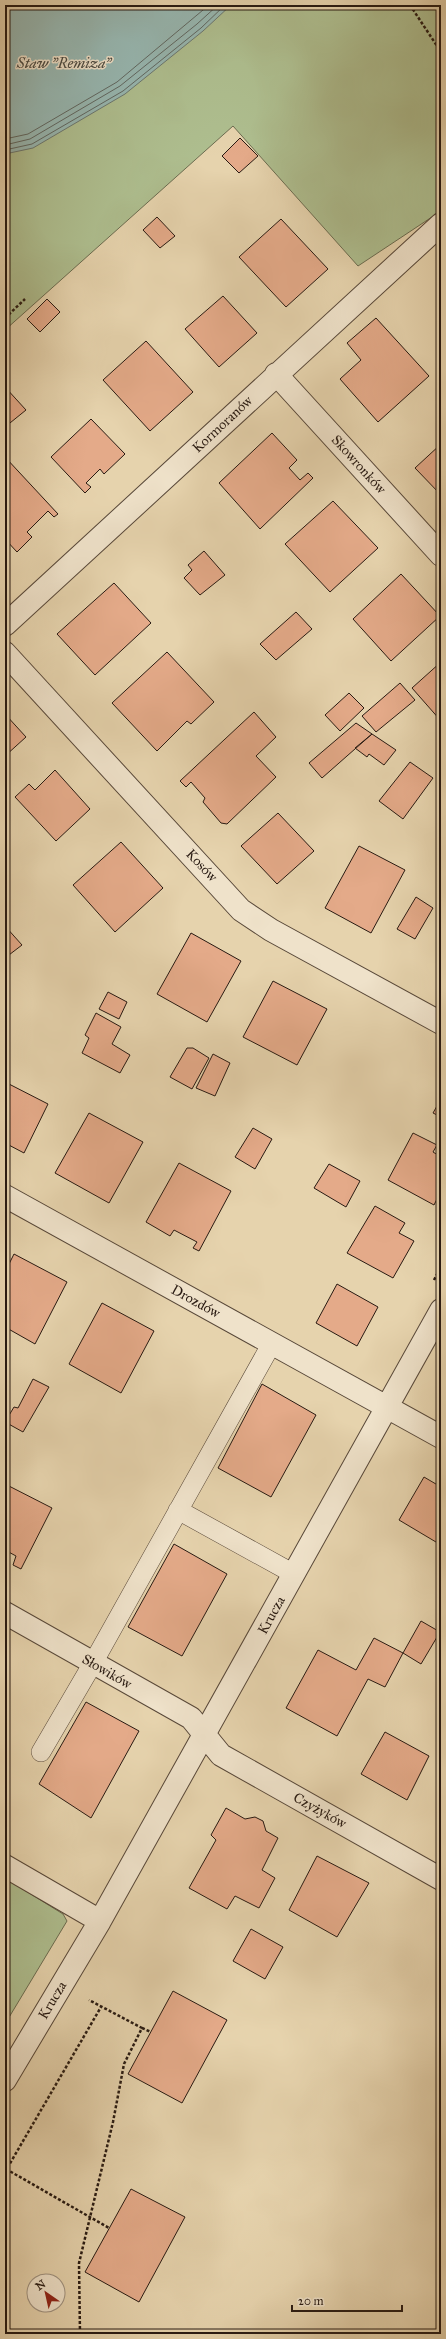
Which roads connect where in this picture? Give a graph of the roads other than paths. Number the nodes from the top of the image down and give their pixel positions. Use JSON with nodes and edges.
{"nodes":[{"id":1,"x":441,"y":224,"type":"edge"},
{"id":2,"x":276,"y":374,"type":"junction"},
{"id":3,"x":441,"y":555,"type":"edge"},
{"id":4,"x":5,"y":625,"type":"edge"},
{"id":5,"x":5,"y":653,"type":"edge"},
{"id":6,"x":441,"y":1024,"type":"edge"},
{"id":7,"x":5,"y":1196,"type":"edge"},
{"id":8,"x":441,"y":1310,"type":"edge"},
{"id":9,"x":272,"y":1343,"type":"junction"},
{"id":10,"x":386,"y":1407,"type":"junction"},
{"id":11,"x":441,"y":1437,"type":"edge"},
{"id":12,"x":178,"y":1510,"type":"junction"},
{"id":13,"x":294,"y":1574,"type":"junction"},
{"id":14,"x":5,"y":1613,"type":"edge"},
{"id":15,"x":93,"y":1663,"type":"junction"},
{"id":16,"x":204,"y":1734,"type":"junction"},
{"id":17,"x":41,"y":1752,"type":"dead end"},
{"id":18,"x":5,"y":1866,"type":"edge"},
{"id":19,"x":441,"y":1878,"type":"edge"},
{"id":20,"x":100,"y":1921,"type":"junction"},
{"id":21,"x":5,"y":2080,"type":"edge"}],
"edges":[{"from":1,"to":2,"type":"street","name":"Kormoranów"},
{"from":2,"to":3,"type":"street","name":"Skowronków"},
{"from":2,"to":4,"type":"street","name":"Kormoranów"},
{"from":5,"to":6,"type":"street","name":"Kosów"},
{"from":7,"to":9,"type":"street","name":"Drozdów"},
{"from":8,"to":10,"type":"street","name":"Krucza"},
{"from":9,"to":10,"type":"street","name":"Drozdów"},
{"from":9,"to":12,"type":"lane"},
{"from":10,"to":11,"type":"street","name":"Drozdów"},
{"from":10,"to":13,"type":"street","name":"Krucza"},
{"from":12,"to":13,"type":"lane"},
{"from":12,"to":15,"type":"lane"},
{"from":13,"to":16,"type":"street","name":"Krucza"},
{"from":14,"to":15,"type":"street","name":"Słowików"},
{"from":15,"to":16,"type":"street","name":"Słowików"},
{"from":15,"to":17,"type":"lane"},
{"from":16,"to":19,"type":"street","name":"Czyżyków"},
{"from":16,"to":20,"type":"street","name":"Krucza"},
{"from":18,"to":20,"type":"street"},
{"from":20,"to":21,"type":"street","name":"Krucza"}]}
